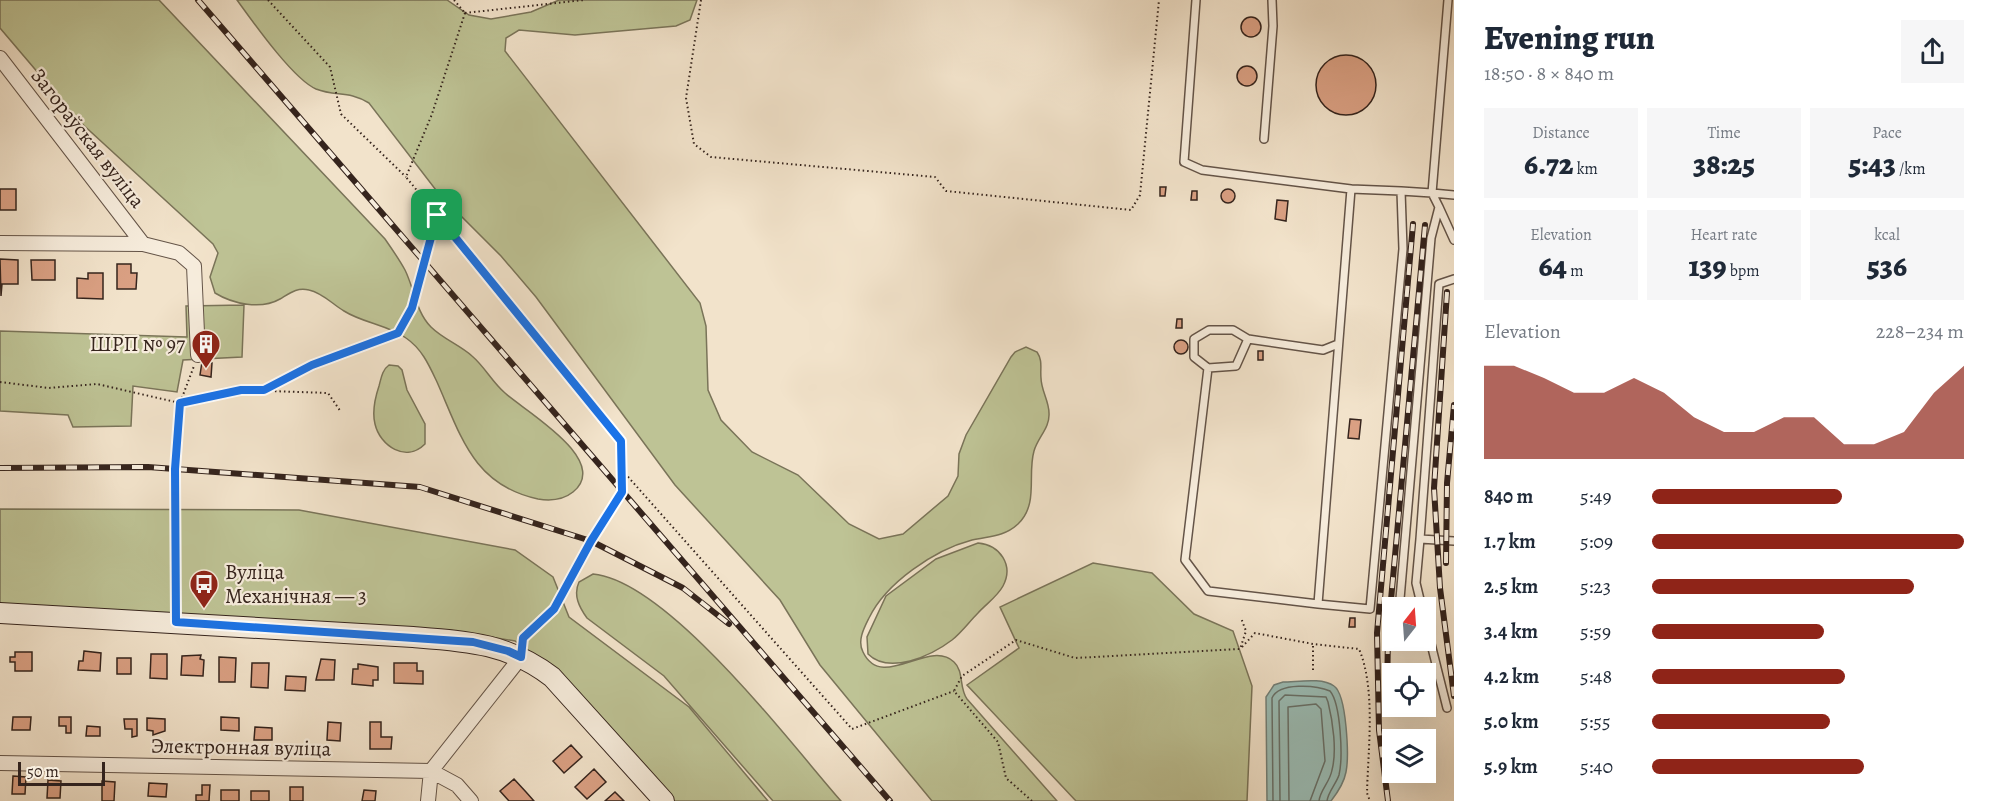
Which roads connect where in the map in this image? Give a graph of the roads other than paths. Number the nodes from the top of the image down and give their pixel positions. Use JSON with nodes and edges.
{"nodes":[{"id":1,"x":1196,"y":0,"type":"edge"},
{"id":2,"x":1272,"y":0,"type":"edge"},
{"id":3,"x":1448,"y":0,"type":"edge"},
{"id":4,"x":2,"y":63,"type":"edge"},
{"id":5,"x":1264,"y":139,"type":"dead end"},
{"id":6,"x":1351,"y":189,"type":"junction"},
{"id":7,"x":1401,"y":191,"type":"junction"},
{"id":8,"x":1432,"y":193,"type":"junction"},
{"id":9,"x":1454,"y":195,"type":"edge"},
{"id":10,"x":1438,"y":207,"type":"junction"},
{"id":11,"x":1454,"y":240,"type":"edge"},
{"id":12,"x":0,"y":243,"type":"edge"},
{"id":13,"x":143,"y":244,"type":"junction"},
{"id":14,"x":1454,"y":279,"type":"edge"},
{"id":15,"x":1248,"y":339,"type":"junction"},
{"id":16,"x":1338,"y":344,"type":"junction"},
{"id":17,"x":198,"y":355,"type":"road end"},
{"id":18,"x":1208,"y":368,"type":"junction"},
{"id":19,"x":1420,"y":539,"type":"junction"},
{"id":20,"x":1454,"y":541,"type":"edge"},
{"id":21,"x":1400,"y":597,"type":"edge"},
{"id":22,"x":1419,"y":597,"type":"edge"},
{"id":23,"x":1317,"y":604,"type":"junction"},
{"id":24,"x":0,"y":613,"type":"edge"},
{"id":25,"x":1433,"y":651,"type":"edge"},
{"id":26,"x":521,"y":657,"type":"junction"},
{"id":27,"x":1447,"y":708,"type":"dead end"},
{"id":28,"x":0,"y":763,"type":"edge"},
{"id":29,"x":430,"y":771,"type":"junction"},
{"id":30,"x":428,"y":801,"type":"edge"},
{"id":31,"x":471,"y":801,"type":"edge"},
{"id":32,"x":664,"y":801,"type":"edge"}],
"edges":[{"from":1,"to":6,"type":"lane"},
{"from":2,"to":5,"type":"lane"},
{"from":3,"to":8,"type":"lane"},
{"from":4,"to":13,"type":"street","name":"Загораўская вуліца"},
{"from":6,"to":7,"type":"lane"},
{"from":6,"to":16,"type":"lane"},
{"from":7,"to":8,"type":"lane"},
{"from":7,"to":23,"type":"lane"},
{"from":8,"to":9,"type":"lane"},
{"from":8,"to":10,"type":"lane"},
{"from":10,"to":11,"type":"lane"},
{"from":10,"to":21,"type":"lane"},
{"from":12,"to":13,"type":"street"},
{"from":13,"to":17,"type":"street"},
{"from":14,"to":19,"type":"lane"},
{"from":15,"to":16,"type":"lane"},
{"from":15,"to":18,"type":"lane"},
{"from":15,"to":18,"type":"lane"},
{"from":16,"to":23,"type":"lane"},
{"from":18,"to":23,"type":"lane"},
{"from":19,"to":20,"type":"lane"},
{"from":19,"to":22,"type":"lane"},
{"from":24,"to":26,"type":"street"},
{"from":25,"to":27,"type":"lane"},
{"from":26,"to":29,"type":"street"},
{"from":26,"to":32,"type":"street"},
{"from":28,"to":29,"type":"street","name":"Электронная вуліца"},
{"from":29,"to":30,"type":"street"},
{"from":29,"to":31,"type":"street","name":"Электронная вуліца"}]}
